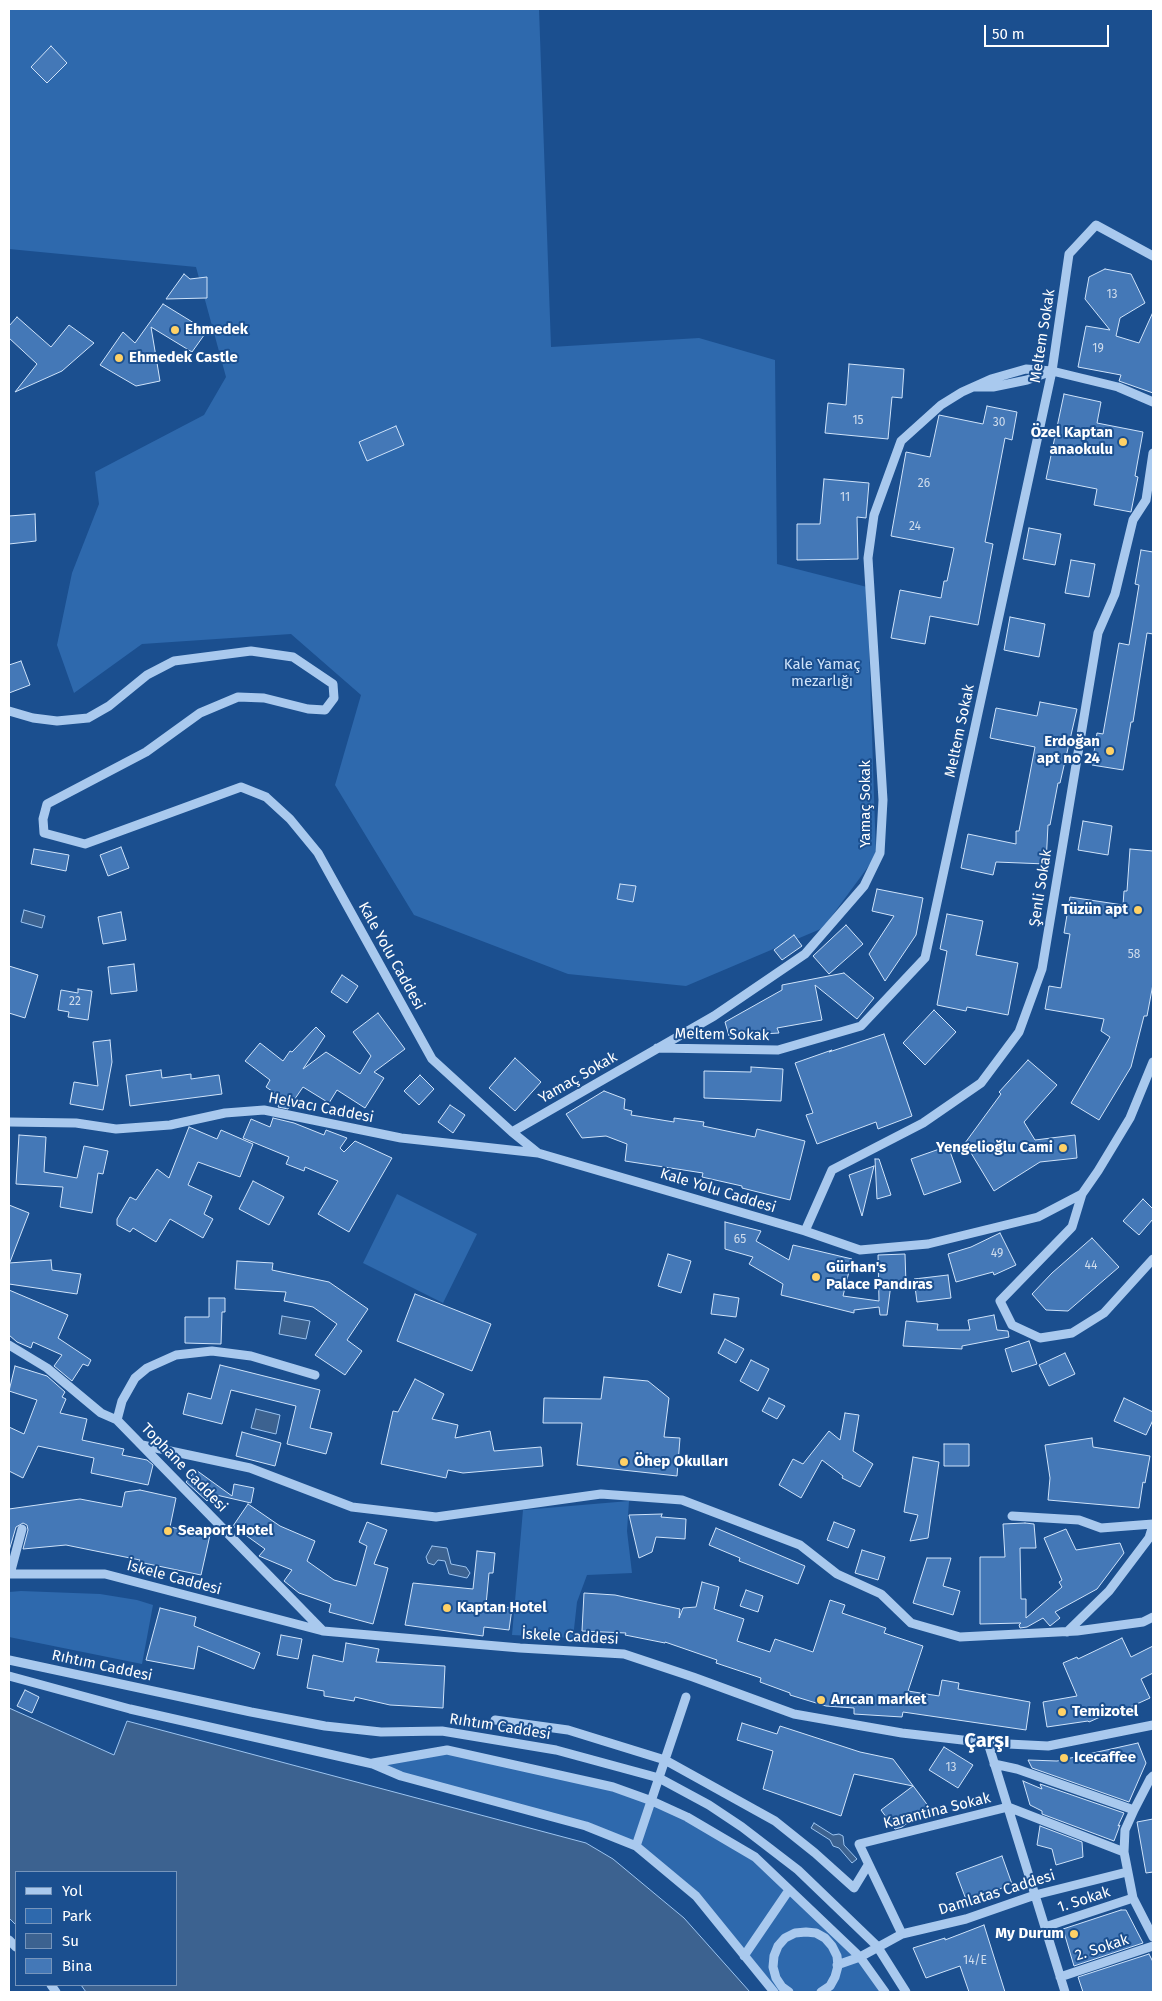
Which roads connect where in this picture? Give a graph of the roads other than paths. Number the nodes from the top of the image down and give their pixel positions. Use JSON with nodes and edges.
{"nodes":[{"id":1,"x":1153,"y":256,"type":"edge"},
{"id":2,"x":1052,"y":371,"type":"junction"},
{"id":3,"x":1153,"y":402,"type":"edge"},
{"id":4,"x":1153,"y":453,"type":"edge"},
{"id":5,"x":9,"y":710,"type":"edge"},
{"id":6,"x":657,"y":1048,"type":"junction"},
{"id":7,"x":1153,"y":1062,"type":"edge"},
{"id":8,"x":9,"y":1122,"type":"edge"},
{"id":9,"x":512,"y":1132,"type":"junction"},
{"id":10,"x":538,"y":1153,"type":"junction"},
{"id":11,"x":1082,"y":1194,"type":"junction"},
{"id":12,"x":805,"y":1231,"type":"junction"},
{"id":13,"x":1153,"y":1259,"type":"edge"},
{"id":14,"x":9,"y":1345,"type":"edge"},
{"id":15,"x":315,"y":1375,"type":"dead end"},
{"id":16,"x":117,"y":1420,"type":"junction"},
{"id":17,"x":142,"y":1445,"type":"junction"},
{"id":18,"x":1012,"y":1516,"type":"dead end"},
{"id":19,"x":1153,"y":1524,"type":"edge"},
{"id":20,"x":22,"y":1529,"type":"dead end"},
{"id":21,"x":9,"y":1574,"type":"edge"},
{"id":22,"x":1153,"y":1617,"type":"edge"},
{"id":23,"x":323,"y":1631,"type":"junction"},
{"id":24,"x":1067,"y":1632,"type":"junction"},
{"id":25,"x":9,"y":1660,"type":"edge"},
{"id":26,"x":9,"y":1676,"type":"edge"},
{"id":27,"x":686,"y":1697,"type":"dead end"},
{"id":28,"x":495,"y":1720,"type":"dead end"},
{"id":29,"x":1153,"y":1725,"type":"edge"},
{"id":30,"x":988,"y":1742,"type":"junction"},
{"id":31,"x":665,"y":1760,"type":"junction"},
{"id":32,"x":373,"y":1764,"type":"junction"},
{"id":33,"x":994,"y":1764,"type":"junction"},
{"id":34,"x":1153,"y":1776,"type":"edge"},
{"id":35,"x":659,"y":1778,"type":"junction"},
{"id":36,"x":652,"y":1801,"type":"junction"},
{"id":37,"x":1008,"y":1807,"type":"junction"},
{"id":38,"x":1134,"y":1810,"type":"junction"},
{"id":39,"x":636,"y":1846,"type":"junction"},
{"id":40,"x":1124,"y":1852,"type":"junction"},
{"id":41,"x":868,"y":1865,"type":"junction"},
{"id":42,"x":1127,"y":1872,"type":"junction"},
{"id":43,"x":789,"y":1890,"type":"junction"},
{"id":44,"x":1035,"y":1895,"type":"junction"},
{"id":45,"x":1133,"y":1898,"type":"junction"},
{"id":46,"x":1150,"y":1925,"type":"edge"},
{"id":47,"x":1045,"y":1927,"type":"junction"},
{"id":48,"x":902,"y":1934,"type":"junction"},
{"id":49,"x":1153,"y":1937,"type":"edge"},
{"id":50,"x":877,"y":1946,"type":"junction"},
{"id":51,"x":1153,"y":1946,"type":"edge"},
{"id":52,"x":744,"y":1956,"type":"junction"},
{"id":53,"x":860,"y":1957,"type":"junction"},
{"id":54,"x":837,"y":1964,"type":"junction"},
{"id":55,"x":1060,"y":1977,"type":"junction"},
{"id":56,"x":780,"y":1984,"type":"junction"},
{"id":57,"x":773,"y":1991,"type":"edge"},
{"id":58,"x":789,"y":1992,"type":"edge"},
{"id":59,"x":821,"y":1992,"type":"edge"},
{"id":60,"x":885,"y":1992,"type":"edge"},
{"id":61,"x":906,"y":1992,"type":"edge"},
{"id":62,"x":1065,"y":1992,"type":"edge"}],
"edges":[{"from":1,"to":2,"type":"street","name":"Meltem Sokak"},
{"from":2,"to":3,"type":"street"},
{"from":2,"to":6,"type":"street","name":"Yamaç Sokak"},
{"from":2,"to":6,"type":"street","name":"Meltem Sokak"},
{"from":4,"to":12,"type":"street","name":"Şenli Sokak"},
{"from":5,"to":9,"type":"street","name":"Kale Yolu Caddesi"},
{"from":6,"to":9,"type":"street","name":"Yamaç Sokak"},
{"from":7,"to":11,"type":"street"},
{"from":8,"to":10,"type":"street","name":"Helvacı Caddesi"},
{"from":9,"to":10,"type":"street","name":"Kale Yolu Caddesi"},
{"from":10,"to":12,"type":"street","name":"Kale Yolu Caddesi"},
{"from":11,"to":12,"type":"street","name":"Kale Yolu Caddesi"},
{"from":11,"to":13,"type":"street"},
{"from":14,"to":16,"type":"street","name":"Tophane Caddesi"},
{"from":15,"to":16,"type":"street"},
{"from":16,"to":17,"type":"street","name":"Tophane Caddesi"},
{"from":17,"to":23,"type":"street","name":"Tophane Caddesi"},
{"from":17,"to":24,"type":"street"},
{"from":18,"to":19,"type":"street"},
{"from":19,"to":24,"type":"street"},
{"from":20,"to":21,"type":"street"},
{"from":21,"to":23,"type":"street","name":"İskele Caddesi"},
{"from":22,"to":24,"type":"street"},
{"from":23,"to":30,"type":"street","name":"İskele Caddesi"},
{"from":25,"to":35,"type":"street","name":"Rıhtım Caddesi"},
{"from":26,"to":32,"type":"street"},
{"from":27,"to":31,"type":"street"},
{"from":28,"to":31,"type":"street"},
{"from":29,"to":30,"type":"street","name":"İskele Caddesi"},
{"from":30,"to":33,"type":"street"},
{"from":31,"to":35,"type":"street"},
{"from":31,"to":41,"type":"street"},
{"from":32,"to":36,"type":"street"},
{"from":32,"to":39,"type":"street"},
{"from":33,"to":37,"type":"street"},
{"from":33,"to":38,"type":"street"},
{"from":34,"to":38,"type":"street"},
{"from":35,"to":36,"type":"street"},
{"from":35,"to":50,"type":"street","name":"Rıhtım Caddesi"},
{"from":36,"to":39,"type":"street"},
{"from":36,"to":43,"type":"street"},
{"from":37,"to":40,"type":"street","name":"Karantina Sokak"},
{"from":37,"to":41,"type":"street","name":"Karantina Sokak"},
{"from":37,"to":44,"type":"street"},
{"from":38,"to":40,"type":"street"},
{"from":39,"to":52,"type":"street"},
{"from":40,"to":42,"type":"street"},
{"from":41,"to":48,"type":"street"},
{"from":42,"to":44,"type":"street","name":"Damlatas Caddesi"},
{"from":42,"to":45,"type":"street"},
{"from":43,"to":52,"type":"street"},
{"from":43,"to":53,"type":"street"},
{"from":44,"to":47,"type":"street"},
{"from":44,"to":48,"type":"street","name":"Damlatas Caddesi"},
{"from":45,"to":46,"type":"street"},
{"from":45,"to":47,"type":"street","name":"1. Sokak"},
{"from":46,"to":49,"type":"street"},
{"from":47,"to":55,"type":"street"},
{"from":48,"to":50,"type":"street","name":"Damlatas Caddesi"},
{"from":50,"to":53,"type":"street","name":"Damlatas Caddesi"},
{"from":50,"to":61,"type":"street","name":"Rıhtım Caddesi"},
{"from":51,"to":55,"type":"street","name":"2. Sokak"},
{"from":52,"to":57,"type":"street"},
{"from":53,"to":54,"type":"street","name":"Damlatas Caddesi"},
{"from":53,"to":60,"type":"street"},
{"from":54,"to":56,"type":"street"},
{"from":54,"to":59,"type":"street"},
{"from":55,"to":62,"type":"street"},
{"from":56,"to":57,"type":"street"},
{"from":56,"to":58,"type":"street"}]}
